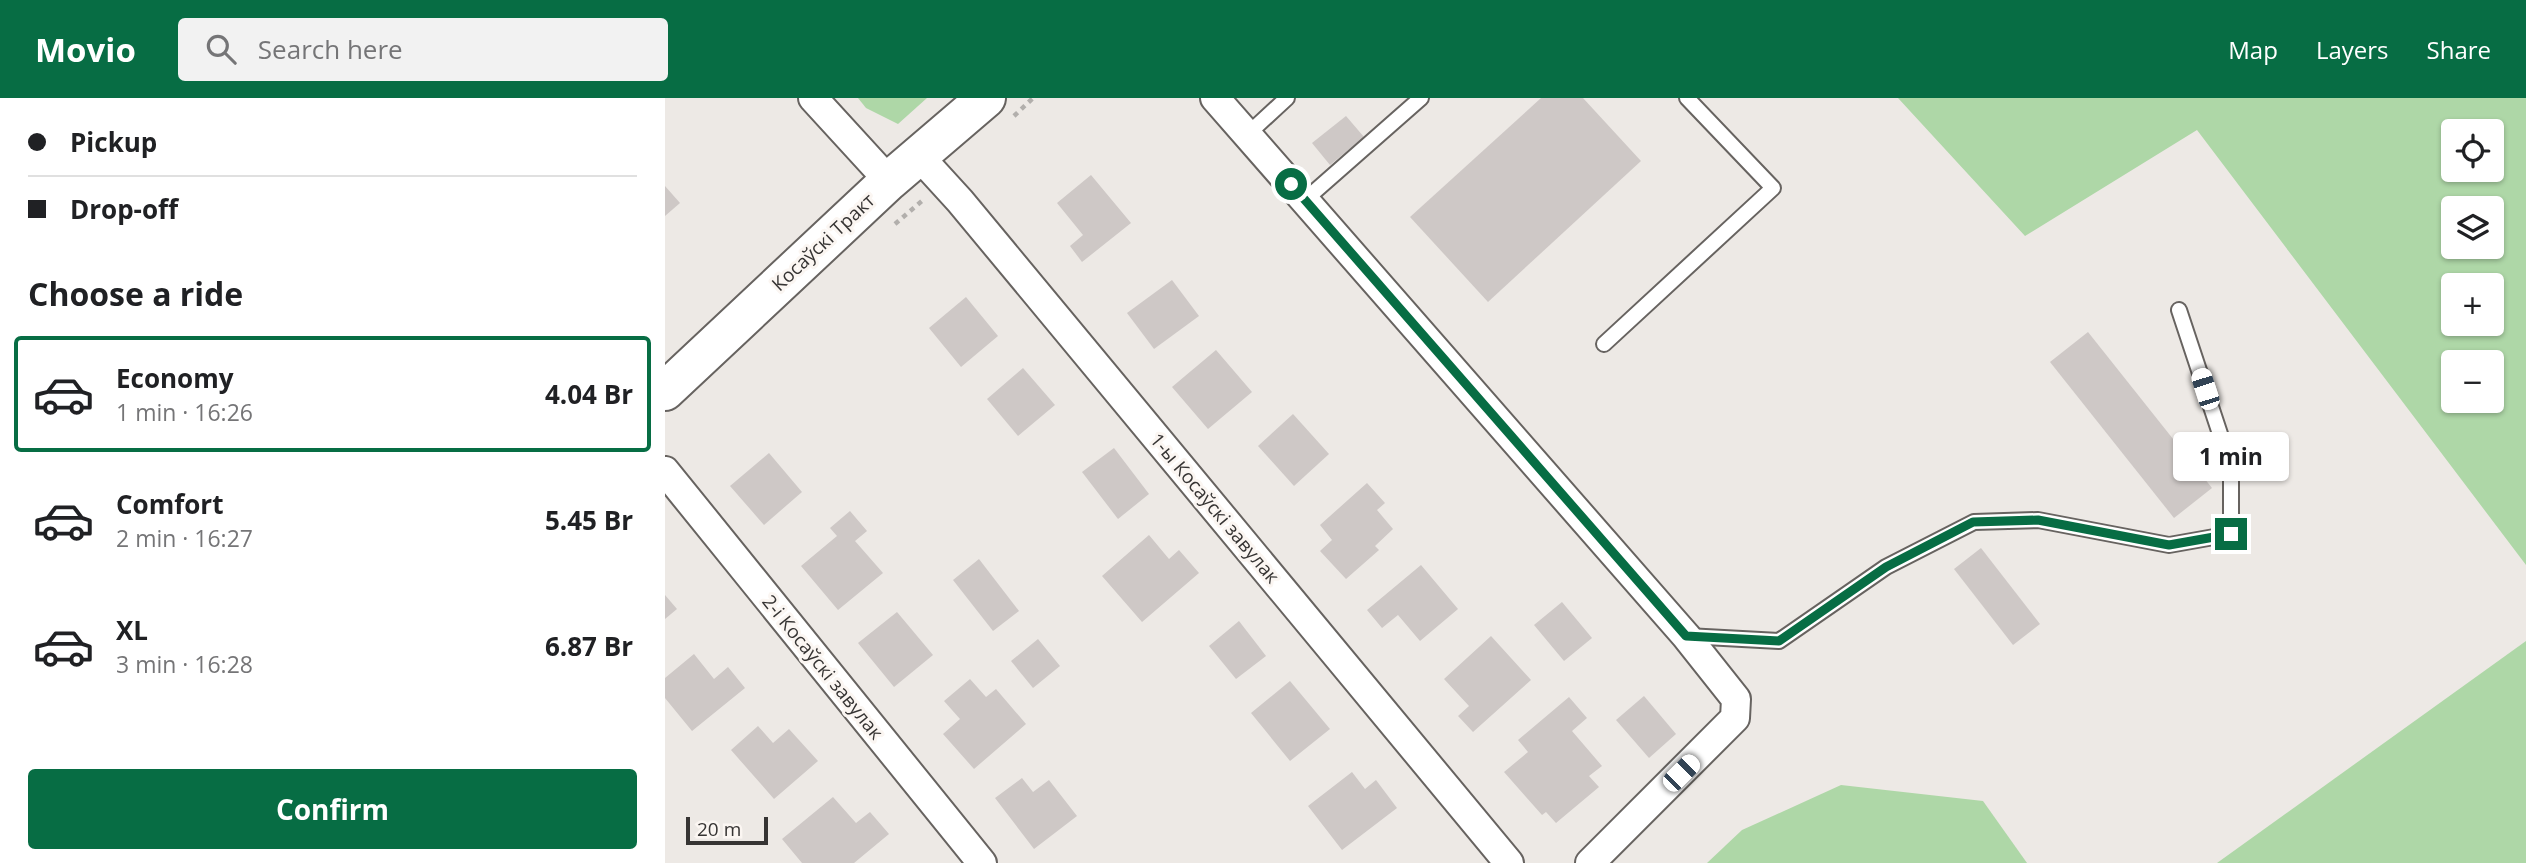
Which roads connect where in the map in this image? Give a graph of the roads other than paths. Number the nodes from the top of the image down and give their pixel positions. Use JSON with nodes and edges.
{"nodes":[{"id":1,"x":813,"y":98,"type":"edge"},
{"id":2,"x":986,"y":98,"type":"edge"},
{"id":3,"x":1215,"y":98,"type":"edge"},
{"id":4,"x":1287,"y":98,"type":"edge"},
{"id":5,"x":1421,"y":98,"type":"edge"},
{"id":6,"x":1687,"y":98,"type":"edge"},
{"id":7,"x":1248,"y":134,"type":"junction"},
{"id":8,"x":918,"y":155,"type":"junction"},
{"id":9,"x":889,"y":181,"type":"junction"},
{"id":10,"x":1305,"y":200,"type":"junction"},
{"id":11,"x":2179,"y":310,"type":"dead end"},
{"id":12,"x":1604,"y":344,"type":"dead end"},
{"id":13,"x":665,"y":391,"type":"edge"},
{"id":14,"x":665,"y":471,"type":"edge"},
{"id":15,"x":1686,"y":636,"type":"junction"},
{"id":16,"x":982,"y":863,"type":"edge"},
{"id":17,"x":1509,"y":863,"type":"edge"},
{"id":18,"x":1590,"y":863,"type":"edge"}],
"edges":[{"from":1,"to":9,"type":"street"},
{"from":2,"to":8,"type":"main road","name":"Косаўскі Тракт"},
{"from":3,"to":7,"type":"street"},
{"from":4,"to":7,"type":"lane"},
{"from":5,"to":10,"type":"lane"},
{"from":6,"to":12,"type":"lane"},
{"from":7,"to":10,"type":"street"},
{"from":8,"to":9,"type":"main road","name":"Косаўскі Тракт"},
{"from":8,"to":17,"type":"street","name":"1-ы Косаўскі завулак"},
{"from":9,"to":13,"type":"main road","name":"Косаўскі Тракт"},
{"from":10,"to":15,"type":"street"},
{"from":11,"to":15,"type":"lane"},
{"from":14,"to":16,"type":"street","name":"2-і Косаўскі завулак"},
{"from":15,"to":18,"type":"street"}]}
